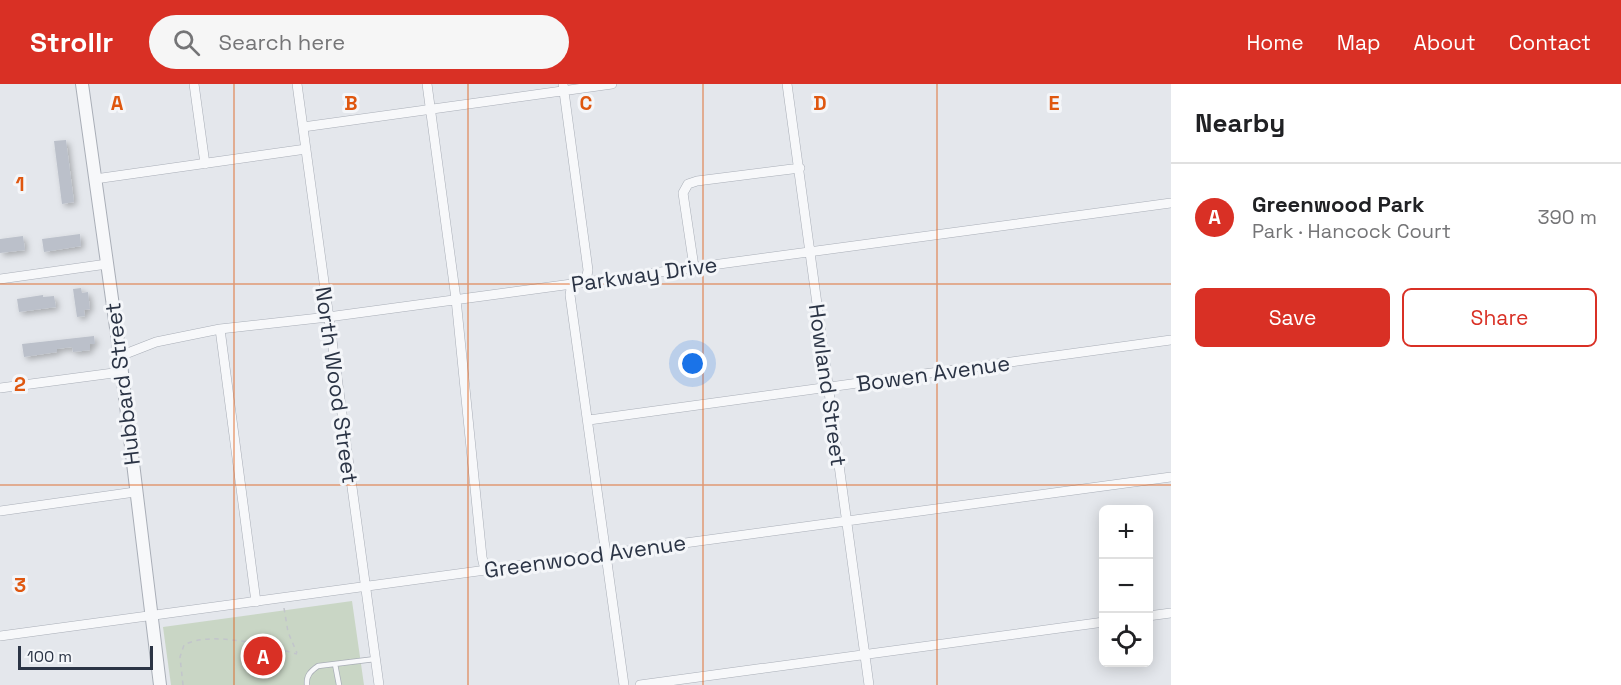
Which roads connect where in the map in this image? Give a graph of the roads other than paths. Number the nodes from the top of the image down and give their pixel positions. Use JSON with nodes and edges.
{"nodes":[{"id":1,"x":82,"y":84,"type":"edge"},
{"id":2,"x":194,"y":84,"type":"edge"},
{"id":3,"x":297,"y":84,"type":"edge"},
{"id":4,"x":427,"y":84,"type":"edge"},
{"id":5,"x":612,"y":84,"type":"edge"},
{"id":6,"x":787,"y":84,"type":"edge"},
{"id":7,"x":564,"y":87,"type":"edge"},
{"id":8,"x":431,"y":109,"type":"junction"},
{"id":9,"x":303,"y":127,"type":"junction"},
{"id":10,"x":306,"y":150,"type":"junction"},
{"id":11,"x":205,"y":164,"type":"junction"},
{"id":12,"x":800,"y":168,"type":"junction"},
{"id":13,"x":95,"y":179,"type":"junction"},
{"id":14,"x":1171,"y":203,"type":"edge"},
{"id":15,"x":811,"y":251,"type":"junction"},
{"id":16,"x":107,"y":264,"type":"junction"},
{"id":17,"x":694,"y":267,"type":"junction"},
{"id":18,"x":0,"y":279,"type":"edge"},
{"id":19,"x":586,"y":281,"type":"junction"},
{"id":20,"x":572,"y":283,"type":"junction"},
{"id":21,"x":456,"y":299,"type":"junction"},
{"id":22,"x":328,"y":317,"type":"junction"},
{"id":23,"x":220,"y":329,"type":"junction"},
{"id":24,"x":1171,"y":340,"type":"edge"},
{"id":25,"x":120,"y":356,"type":"junction"},
{"id":26,"x":121,"y":372,"type":"junction"},
{"id":27,"x":828,"y":387,"type":"junction"},
{"id":28,"x":0,"y":388,"type":"edge"},
{"id":29,"x":589,"y":420,"type":"junction"},
{"id":30,"x":1171,"y":477,"type":"edge"},
{"id":31,"x":135,"y":492,"type":"junction"},
{"id":32,"x":0,"y":511,"type":"edge"},
{"id":33,"x":847,"y":521,"type":"junction"},
{"id":34,"x":605,"y":553,"type":"junction"},
{"id":35,"x":485,"y":570,"type":"junction"},
{"id":36,"x":364,"y":586,"type":"junction"},
{"id":37,"x":256,"y":602,"type":"junction"},
{"id":38,"x":1171,"y":613,"type":"edge"},
{"id":39,"x":150,"y":615,"type":"junction"},
{"id":40,"x":1153,"y":615,"type":"edge"},
{"id":41,"x":1099,"y":623,"type":"edge"},
{"id":42,"x":0,"y":636,"type":"edge"},
{"id":43,"x":865,"y":654,"type":"junction"},
{"id":44,"x":375,"y":659,"type":"junction"},
{"id":45,"x":335,"y":664,"type":"junction"},
{"id":46,"x":160,"y":685,"type":"edge"},
{"id":47,"x":308,"y":685,"type":"edge"},
{"id":48,"x":339,"y":685,"type":"edge"},
{"id":49,"x":379,"y":685,"type":"edge"},
{"id":50,"x":624,"y":685,"type":"edge"},
{"id":51,"x":640,"y":685,"type":"edge"},
{"id":52,"x":869,"y":685,"type":"edge"}],
"edges":[{"from":1,"to":13,"type":"street","name":"Hubbard Street"},
{"from":2,"to":11,"type":"street"},
{"from":3,"to":9,"type":"street","name":"North Wood Street"},
{"from":4,"to":8,"type":"street"},
{"from":5,"to":7,"type":"street"},
{"from":6,"to":12,"type":"street","name":"Howland Street"},
{"from":7,"to":8,"type":"street"},
{"from":7,"to":19,"type":"street"},
{"from":8,"to":9,"type":"street"},
{"from":8,"to":21,"type":"street"},
{"from":9,"to":10,"type":"street","name":"North Wood Street"},
{"from":10,"to":11,"type":"street"},
{"from":10,"to":22,"type":"street","name":"North Wood Street"},
{"from":11,"to":13,"type":"street"},
{"from":12,"to":15,"type":"street","name":"Howland Street"},
{"from":12,"to":17,"type":"street"},
{"from":13,"to":16,"type":"street","name":"Hubbard Street"},
{"from":14,"to":15,"type":"street","name":"Parkway Drive"},
{"from":15,"to":17,"type":"street","name":"Parkway Drive"},
{"from":15,"to":27,"type":"street","name":"Howland Street"},
{"from":16,"to":18,"type":"street"},
{"from":16,"to":25,"type":"street","name":"Hubbard Street"},
{"from":17,"to":19,"type":"street","name":"Parkway Drive"},
{"from":19,"to":20,"type":"street","name":"Parkway Drive"},
{"from":20,"to":21,"type":"street","name":"Parkway Drive"},
{"from":20,"to":29,"type":"street"},
{"from":21,"to":22,"type":"street","name":"Parkway Drive"},
{"from":21,"to":35,"type":"street"},
{"from":22,"to":23,"type":"street","name":"Parkway Drive"},
{"from":22,"to":36,"type":"street","name":"North Wood Street"},
{"from":23,"to":25,"type":"street","name":"Parkway Drive"},
{"from":23,"to":37,"type":"street"},
{"from":24,"to":27,"type":"street","name":"Bowen Avenue"},
{"from":25,"to":26,"type":"street","name":"Hubbard Street"},
{"from":26,"to":28,"type":"street"},
{"from":26,"to":31,"type":"street","name":"Hubbard Street"},
{"from":27,"to":29,"type":"street","name":"Bowen Avenue"},
{"from":27,"to":33,"type":"street","name":"Howland Street"},
{"from":29,"to":34,"type":"street"},
{"from":30,"to":33,"type":"street","name":"Greenwood Avenue"},
{"from":31,"to":32,"type":"street"},
{"from":31,"to":39,"type":"street","name":"Hubbard Street"},
{"from":33,"to":34,"type":"street","name":"Greenwood Avenue"},
{"from":33,"to":43,"type":"street","name":"Howland Street"},
{"from":34,"to":35,"type":"street","name":"Greenwood Avenue"},
{"from":34,"to":50,"type":"street"},
{"from":35,"to":36,"type":"street","name":"Greenwood Avenue"},
{"from":36,"to":37,"type":"street","name":"Greenwood Avenue"},
{"from":36,"to":44,"type":"street","name":"North Wood Street"},
{"from":37,"to":39,"type":"street","name":"Greenwood Avenue"},
{"from":38,"to":40,"type":"street"},
{"from":39,"to":42,"type":"street","name":"Greenwood Avenue"},
{"from":39,"to":46,"type":"street","name":"Hubbard Street"},
{"from":41,"to":43,"type":"street"},
{"from":43,"to":51,"type":"street"},
{"from":43,"to":52,"type":"street","name":"Howland Street"},
{"from":44,"to":45,"type":"lane"},
{"from":44,"to":49,"type":"street","name":"North Wood Street"},
{"from":45,"to":47,"type":"lane"},
{"from":45,"to":48,"type":"lane"}]}
